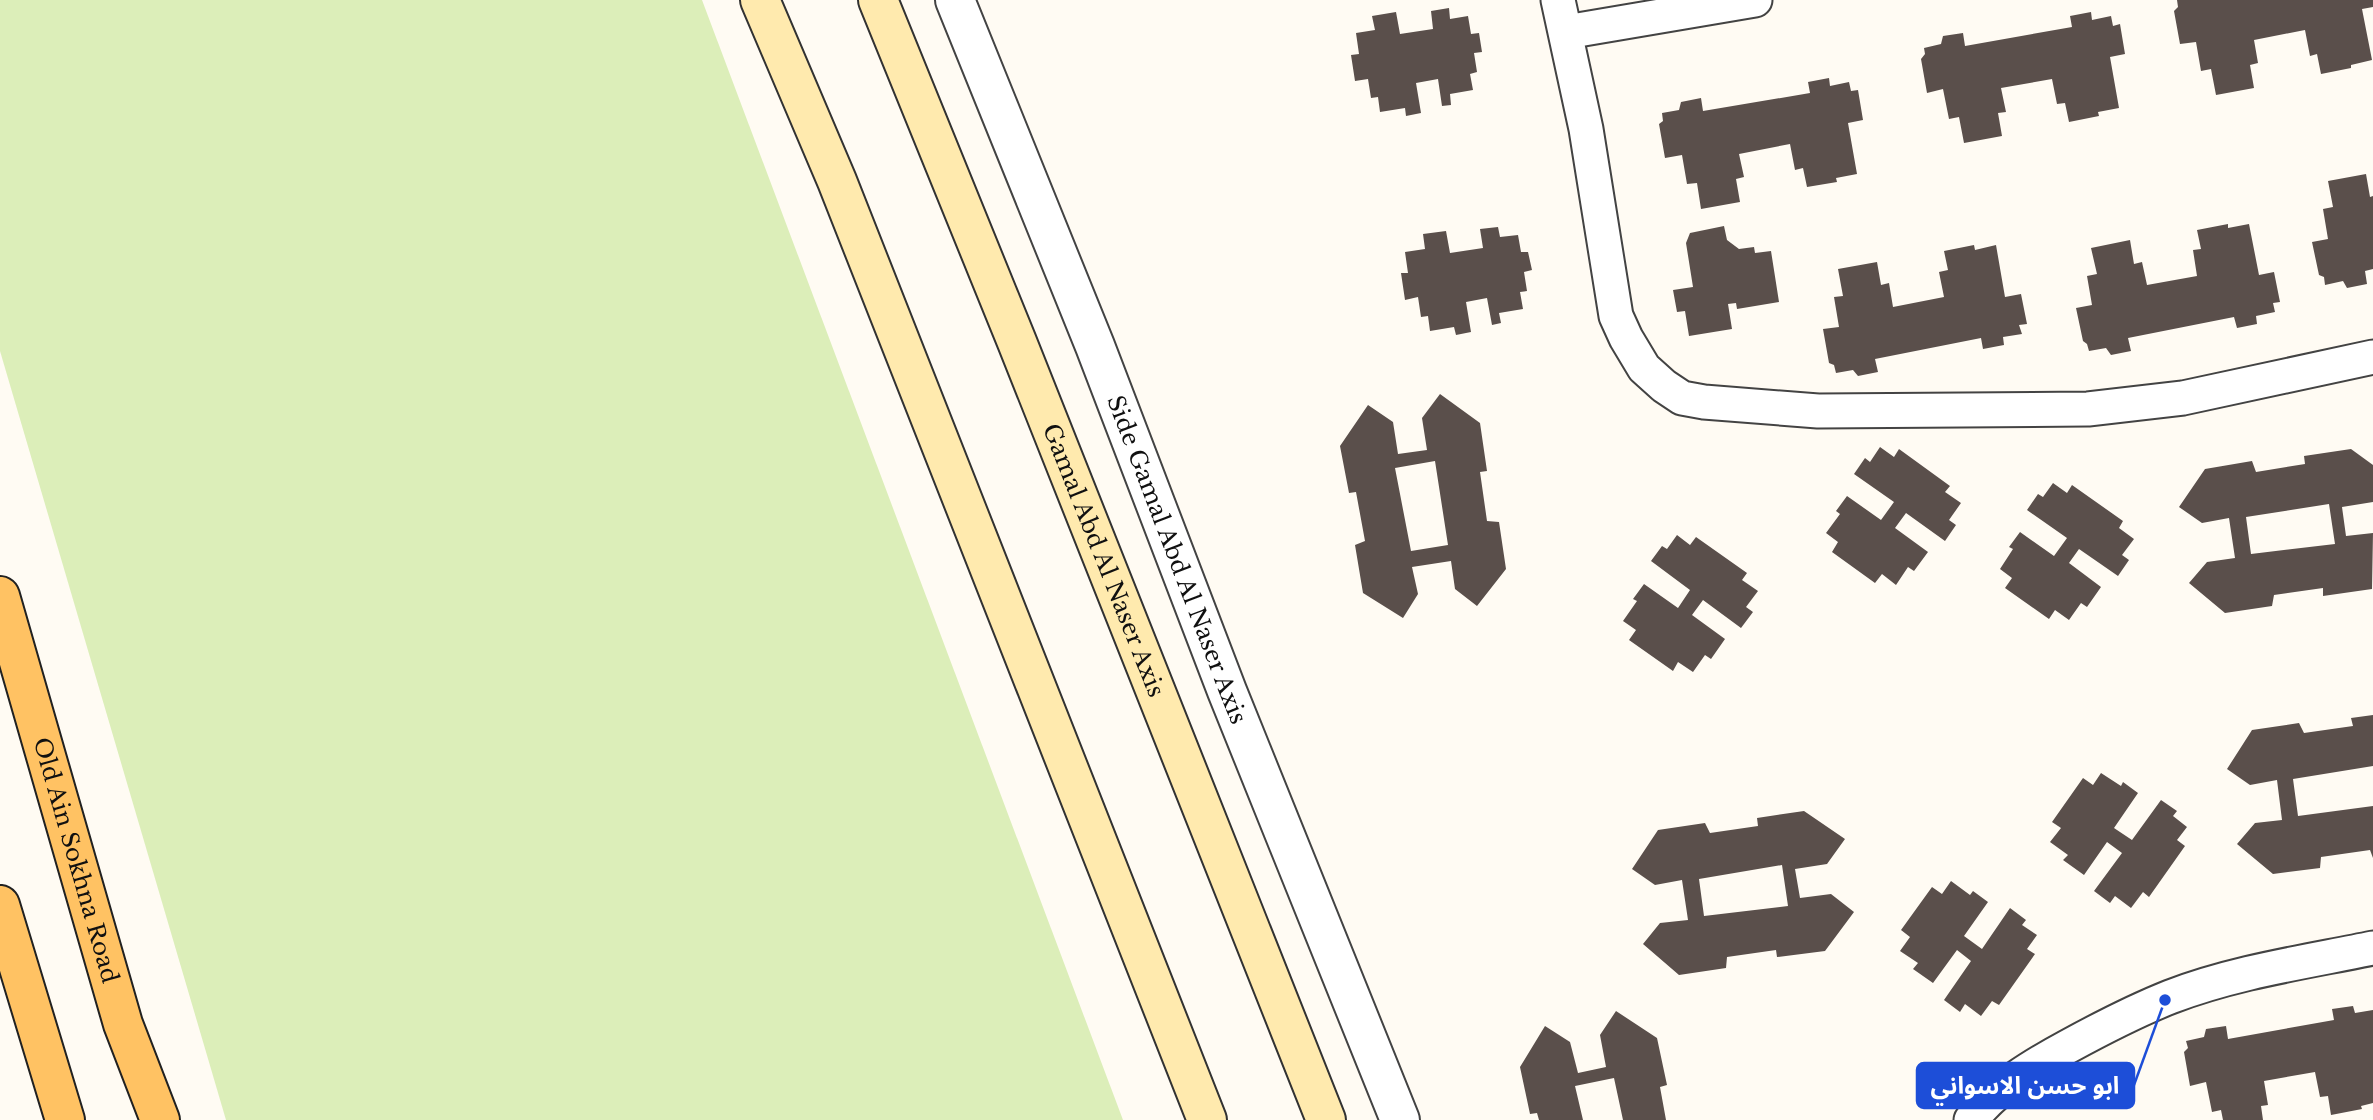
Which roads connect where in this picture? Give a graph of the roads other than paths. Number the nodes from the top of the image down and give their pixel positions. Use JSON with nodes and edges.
{"nodes":[{"id":1,"x":760,"y":0,"type":"edge"},
{"id":2,"x":878,"y":0,"type":"edge"},
{"id":3,"x":955,"y":0,"type":"edge"},
{"id":4,"x":1558,"y":0,"type":"edge"},
{"id":5,"x":1755,"y":0,"type":"edge"},
{"id":6,"x":1566,"y":32,"type":"junction"},
{"id":7,"x":2373,"y":357,"type":"edge"},
{"id":8,"x":0,"y":597,"type":"edge"},
{"id":9,"x":0,"y":905,"type":"edge"},
{"id":10,"x":2373,"y":948,"type":"edge"},
{"id":11,"x":65,"y":1120,"type":"edge"},
{"id":12,"x":160,"y":1120,"type":"edge"},
{"id":13,"x":1207,"y":1120,"type":"edge"},
{"id":14,"x":1326,"y":1120,"type":"edge"},
{"id":15,"x":1400,"y":1120,"type":"edge"},
{"id":16,"x":1972,"y":1120,"type":"edge"}],
"edges":[{"from":1,"to":13,"type":"main road"},
{"from":2,"to":14,"type":"main road","name":"Gamal Abd Al Naser Axis"},
{"from":3,"to":15,"type":"street","name":"Side Gamal Abd Al Naser Axis"},
{"from":4,"to":6,"type":"street"},
{"from":5,"to":6,"type":"street"},
{"from":6,"to":7,"type":"street"},
{"from":8,"to":12,"type":"main road","name":"Old Ain Sokhna Road"},
{"from":9,"to":11,"type":"main road"},
{"from":10,"to":16,"type":"street"}]}
